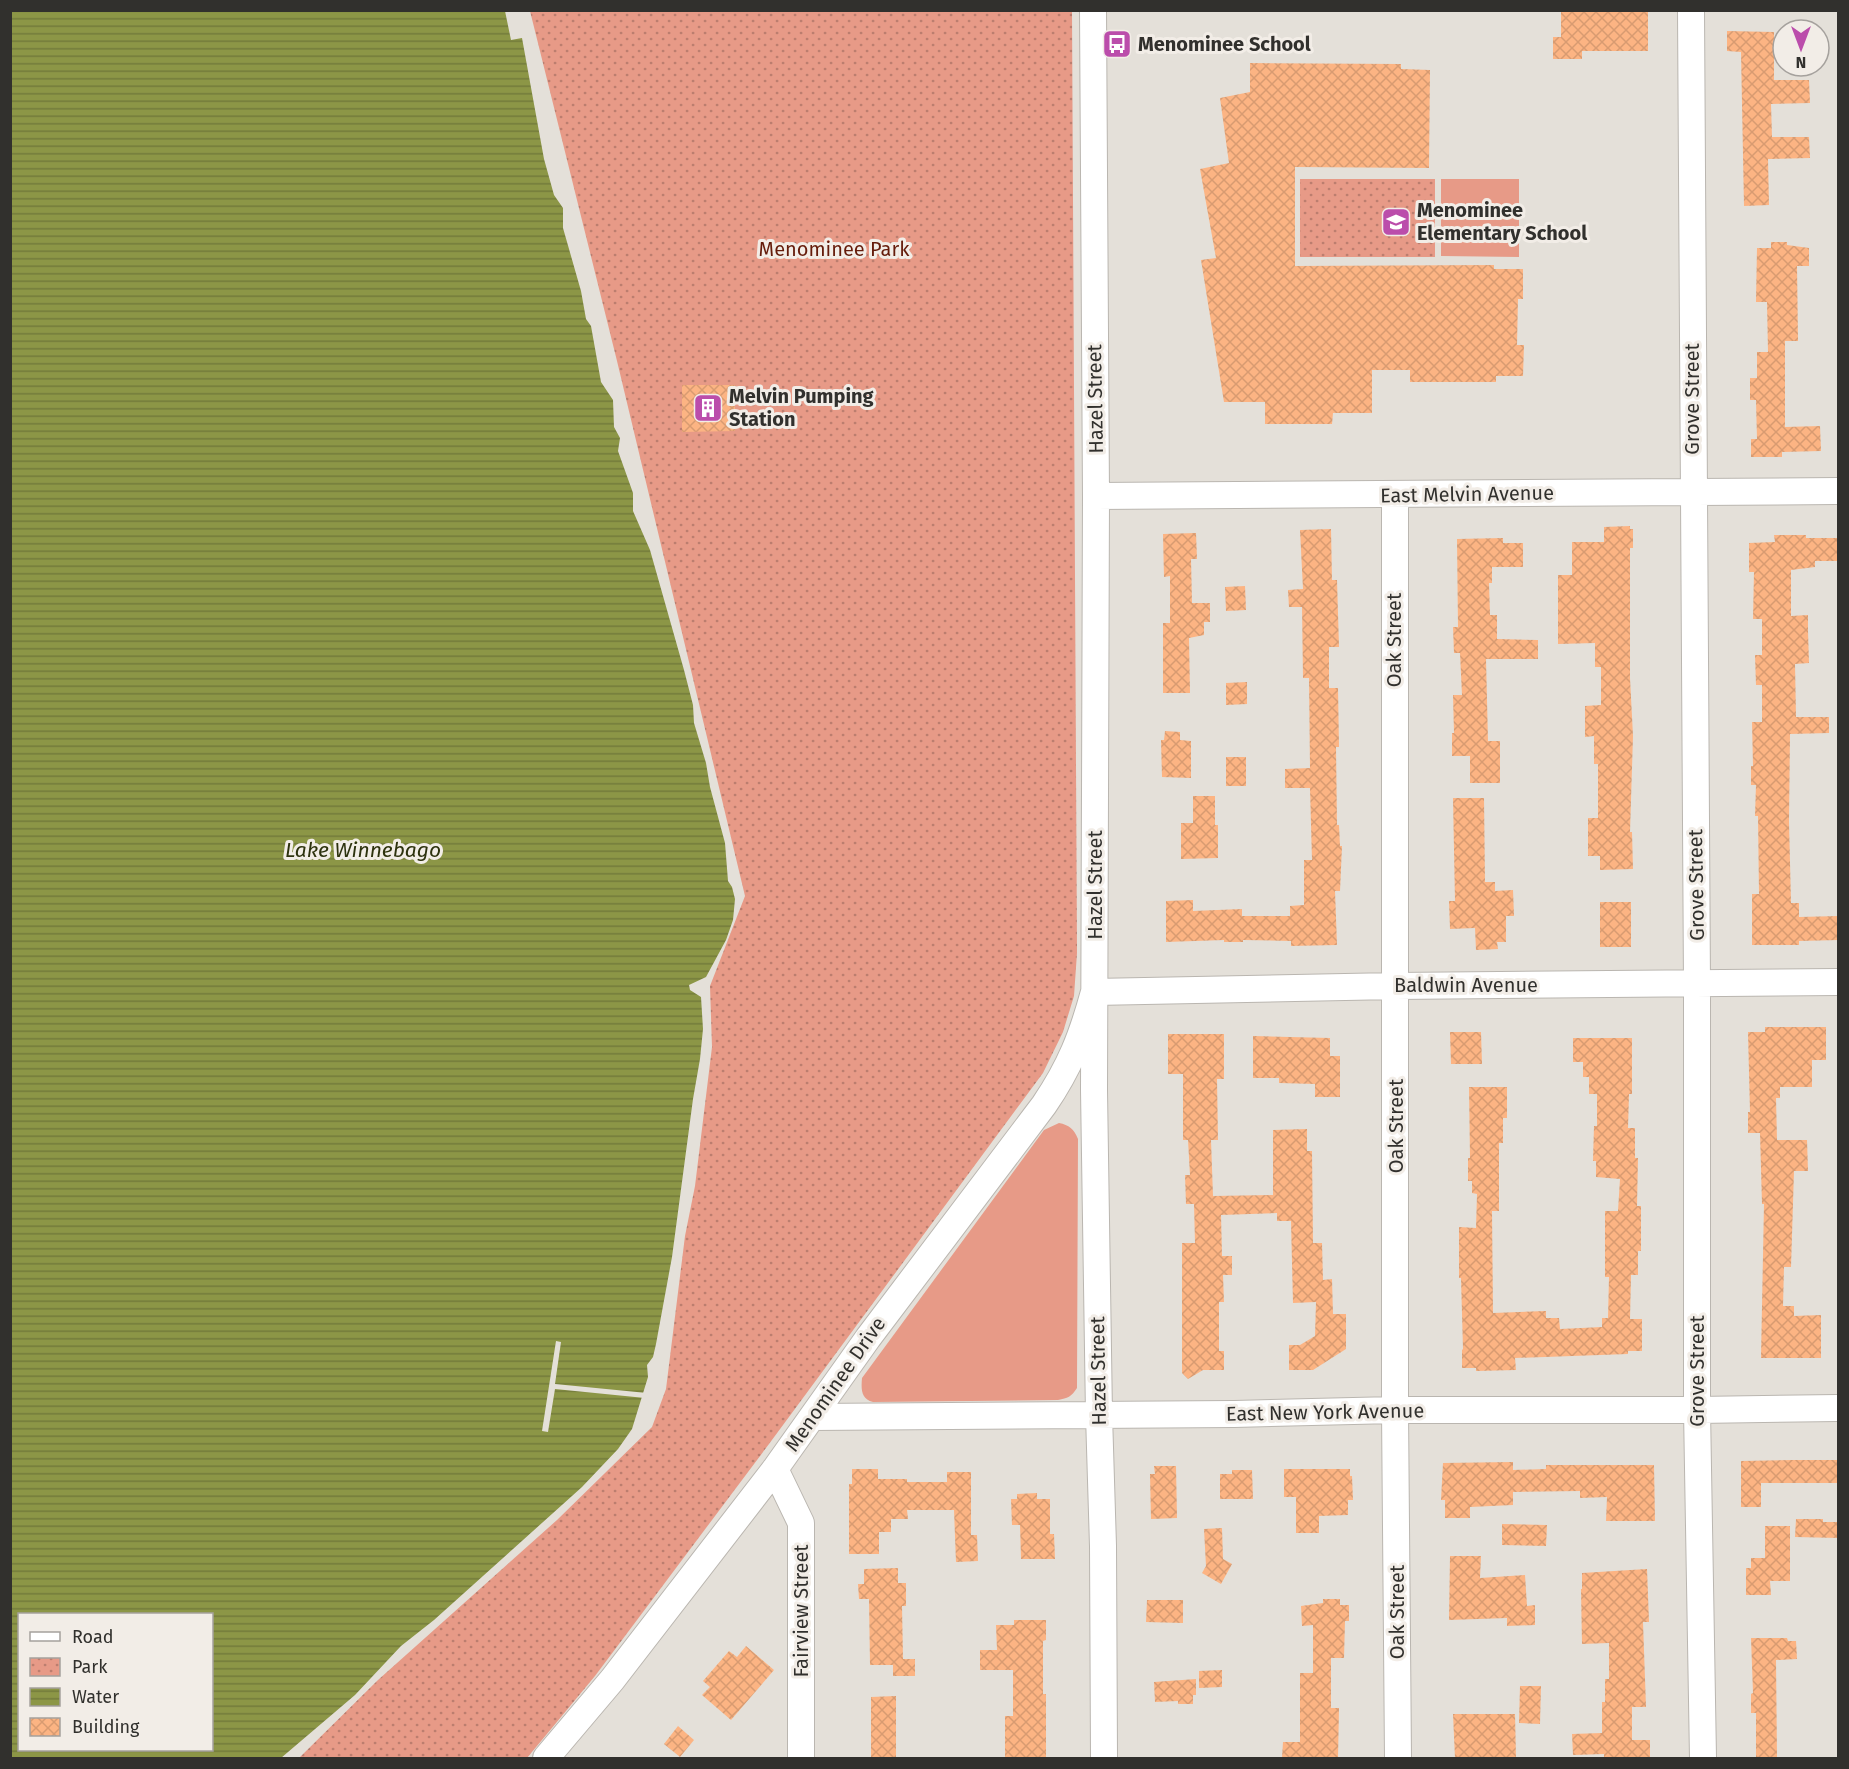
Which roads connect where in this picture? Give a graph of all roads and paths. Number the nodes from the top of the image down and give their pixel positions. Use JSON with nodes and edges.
{"nodes":[{"id":1,"x":1093,"y":10,"type":"edge"},
{"id":2,"x":1690,"y":10,"type":"edge"},
{"id":3,"x":1692,"y":491,"type":"junction"},
{"id":4,"x":1839,"y":491,"type":"edge"},
{"id":5,"x":1395,"y":494,"type":"junction"},
{"id":6,"x":1096,"y":496,"type":"junction"},
{"id":7,"x":1839,"y":982,"type":"edge"},
{"id":8,"x":1697,"y":984,"type":"junction"},
{"id":9,"x":1395,"y":986,"type":"junction"},
{"id":10,"x":1094,"y":992,"type":"junction"},
{"id":11,"x":1839,"y":1408,"type":"edge"},
{"id":12,"x":1395,"y":1410,"type":"junction"},
{"id":13,"x":1697,"y":1410,"type":"junction"},
{"id":14,"x":1099,"y":1415,"type":"junction"},
{"id":15,"x":812,"y":1417,"type":"junction"},
{"id":16,"x":776,"y":1469,"type":"junction"},
{"id":17,"x":546,"y":1758,"type":"edge"},
{"id":18,"x":801,"y":1758,"type":"edge"},
{"id":19,"x":1104,"y":1758,"type":"edge"},
{"id":20,"x":1398,"y":1758,"type":"edge"},
{"id":21,"x":1702,"y":1758,"type":"edge"}],
"edges":[{"from":1,"to":6,"type":"street","name":"Hazel Street"},
{"from":2,"to":3,"type":"street","name":"Grove Street"},
{"from":3,"to":4,"type":"street","name":"East Melvin Avenue"},
{"from":3,"to":5,"type":"street","name":"East Melvin Avenue"},
{"from":3,"to":8,"type":"street","name":"Grove Street"},
{"from":5,"to":6,"type":"street","name":"East Melvin Avenue"},
{"from":5,"to":9,"type":"street","name":"Oak Street"},
{"from":6,"to":10,"type":"street","name":"Hazel Street"},
{"from":7,"to":8,"type":"street","name":"Baldwin Avenue"},
{"from":8,"to":9,"type":"street","name":"Baldwin Avenue"},
{"from":8,"to":13,"type":"street","name":"Grove Street"},
{"from":9,"to":10,"type":"street","name":"Baldwin Avenue"},
{"from":9,"to":12,"type":"street","name":"Oak Street"},
{"from":10,"to":14,"type":"street","name":"Hazel Street"},
{"from":10,"to":15,"type":"street","name":"Menominee Drive"},
{"from":11,"to":13,"type":"street","name":"East New York Avenue"},
{"from":12,"to":13,"type":"street","name":"East New York Avenue"},
{"from":12,"to":14,"type":"street","name":"East New York Avenue"},
{"from":12,"to":20,"type":"street","name":"Oak Street"},
{"from":13,"to":21,"type":"street","name":"Grove Street"},
{"from":14,"to":15,"type":"street","name":"East New York Avenue"},
{"from":14,"to":19,"type":"street","name":"Hazel Street"},
{"from":15,"to":16,"type":"street","name":"Menominee Drive"},
{"from":16,"to":17,"type":"street","name":"Menominee Drive"},
{"from":16,"to":18,"type":"street","name":"Fairview Street"}]}
